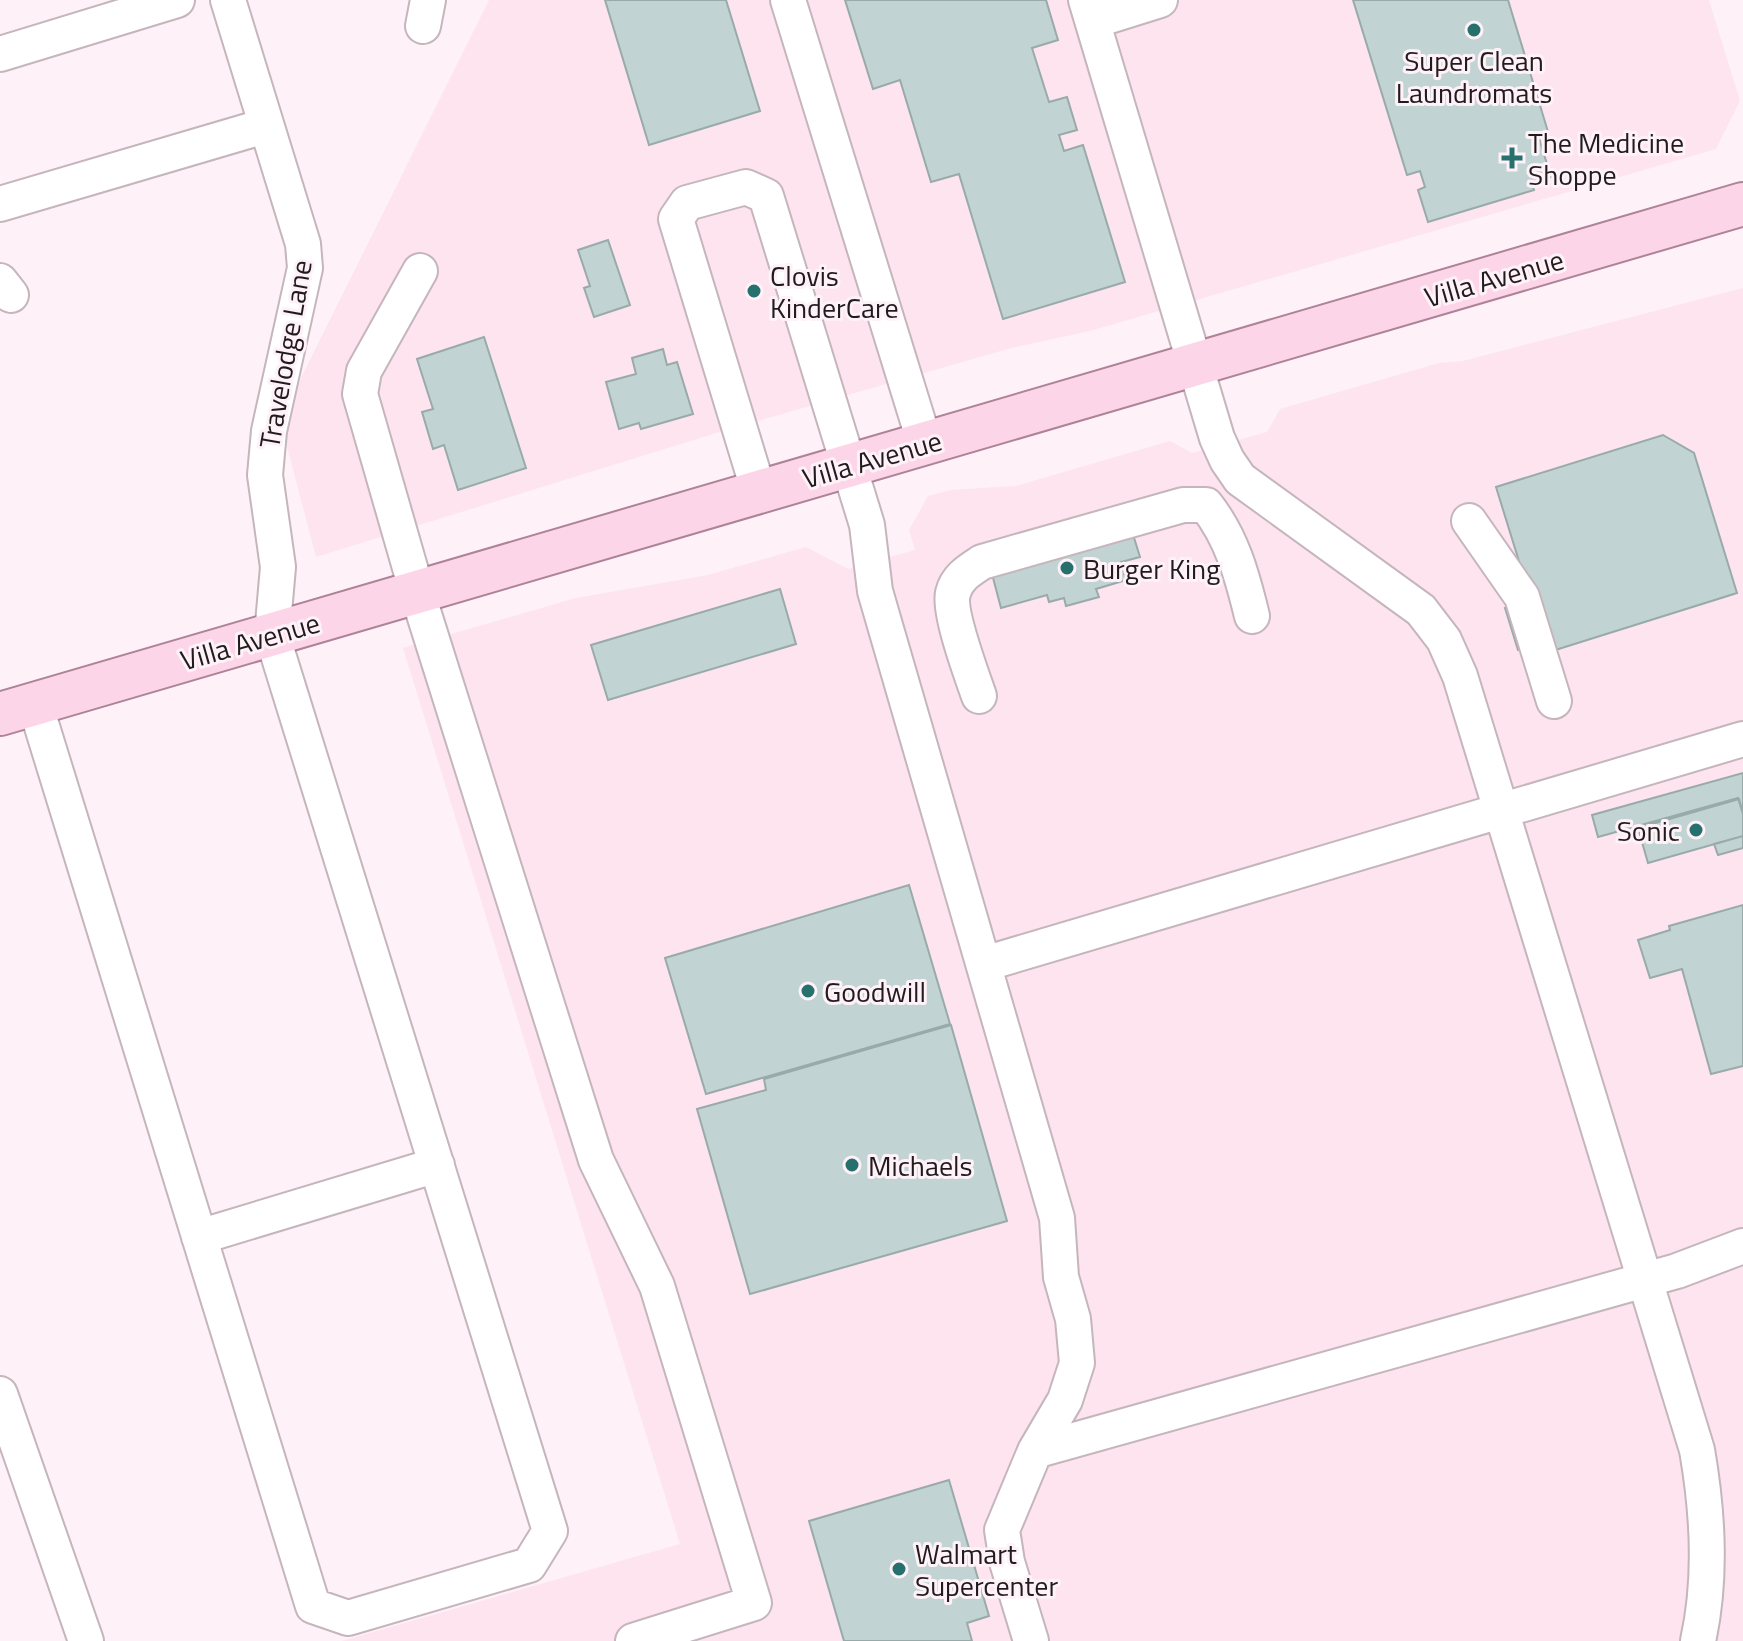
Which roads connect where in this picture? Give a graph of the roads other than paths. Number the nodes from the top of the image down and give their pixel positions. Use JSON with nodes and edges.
{"nodes":[{"id":1,"x":177,"y":0,"type":"edge"},
{"id":2,"x":228,"y":0,"type":"edge"},
{"id":3,"x":788,"y":0,"type":"edge"},
{"id":4,"x":1160,"y":0,"type":"edge"},
{"id":5,"x":1090,"y":10,"type":"edge"},
{"id":6,"x":0,"y":54,"type":"edge"},
{"id":7,"x":265,"y":126,"type":"junction"},
{"id":8,"x":0,"y":204,"type":"edge"},
{"id":9,"x":1743,"y":204,"type":"edge"},
{"id":10,"x":420,"y":271,"type":"dead end"},
{"id":11,"x":1196,"y":364,"type":"junction"},
{"id":12,"x":925,"y":444,"type":"junction"},
{"id":13,"x":849,"y":466,"type":"junction"},
{"id":14,"x":759,"y":492,"type":"junction"},
{"id":15,"x":1469,"y":521,"type":"dead end"},
{"id":16,"x":417,"y":592,"type":"junction"},
{"id":17,"x":1252,"y":616,"type":"dead end"},
{"id":18,"x":272,"y":635,"type":"junction"},
{"id":19,"x":979,"y":696,"type":"dead end"},
{"id":20,"x":1554,"y":701,"type":"dead end"},
{"id":21,"x":17,"y":709,"type":"edge"},
{"id":22,"x":1743,"y":739,"type":"edge"},
{"id":23,"x":1502,"y":811,"type":"junction"},
{"id":24,"x":984,"y":964,"type":"junction"},
{"id":25,"x":437,"y":1165,"type":"junction"},
{"id":26,"x":199,"y":1237,"type":"junction"},
{"id":27,"x":1743,"y":1246,"type":"edge"},
{"id":28,"x":1743,"y":1273,"type":"edge"},
{"id":29,"x":1661,"y":1276,"type":"junction"},
{"id":30,"x":0,"y":1394,"type":"edge"},
{"id":31,"x":1035,"y":1451,"type":"junction"},
{"id":32,"x":86,"y":1641,"type":"edge"},
{"id":33,"x":633,"y":1641,"type":"edge"},
{"id":34,"x":1031,"y":1641,"type":"edge"},
{"id":35,"x":1698,"y":1641,"type":"edge"}],
"edges":[{"from":1,"to":6,"type":"street"},
{"from":2,"to":7,"type":"street","name":"Travelodge Lane"},
{"from":3,"to":12,"type":"street"},
{"from":4,"to":5,"type":"street"},
{"from":5,"to":11,"type":"street"},
{"from":7,"to":8,"type":"street"},
{"from":7,"to":18,"type":"street","name":"Travelodge Lane"},
{"from":9,"to":11,"type":"main road","name":"Villa Avenue"},
{"from":10,"to":16,"type":"street"},
{"from":11,"to":12,"type":"main road","name":"Villa Avenue"},
{"from":11,"to":23,"type":"street"},
{"from":12,"to":13,"type":"main road","name":"Villa Avenue"},
{"from":13,"to":14,"type":"main road","name":"Villa Avenue"},
{"from":13,"to":14,"type":"street"},
{"from":13,"to":24,"type":"street"},
{"from":14,"to":16,"type":"main road","name":"Villa Avenue"},
{"from":15,"to":20,"type":"street"},
{"from":16,"to":18,"type":"main road","name":"Villa Avenue"},
{"from":16,"to":33,"type":"street"},
{"from":17,"to":19,"type":"street"},
{"from":18,"to":21,"type":"main road","name":"Villa Avenue"},
{"from":18,"to":25,"type":"street"},
{"from":21,"to":26,"type":"street"},
{"from":22,"to":23,"type":"street"},
{"from":23,"to":24,"type":"street"},
{"from":23,"to":29,"type":"street"},
{"from":24,"to":31,"type":"street"},
{"from":25,"to":26,"type":"street"},
{"from":25,"to":26,"type":"street"},
{"from":27,"to":29,"type":"street"},
{"from":28,"to":29,"type":"street"},
{"from":29,"to":31,"type":"street"},
{"from":29,"to":35,"type":"street"},
{"from":30,"to":32,"type":"street"},
{"from":31,"to":34,"type":"street"}]}
